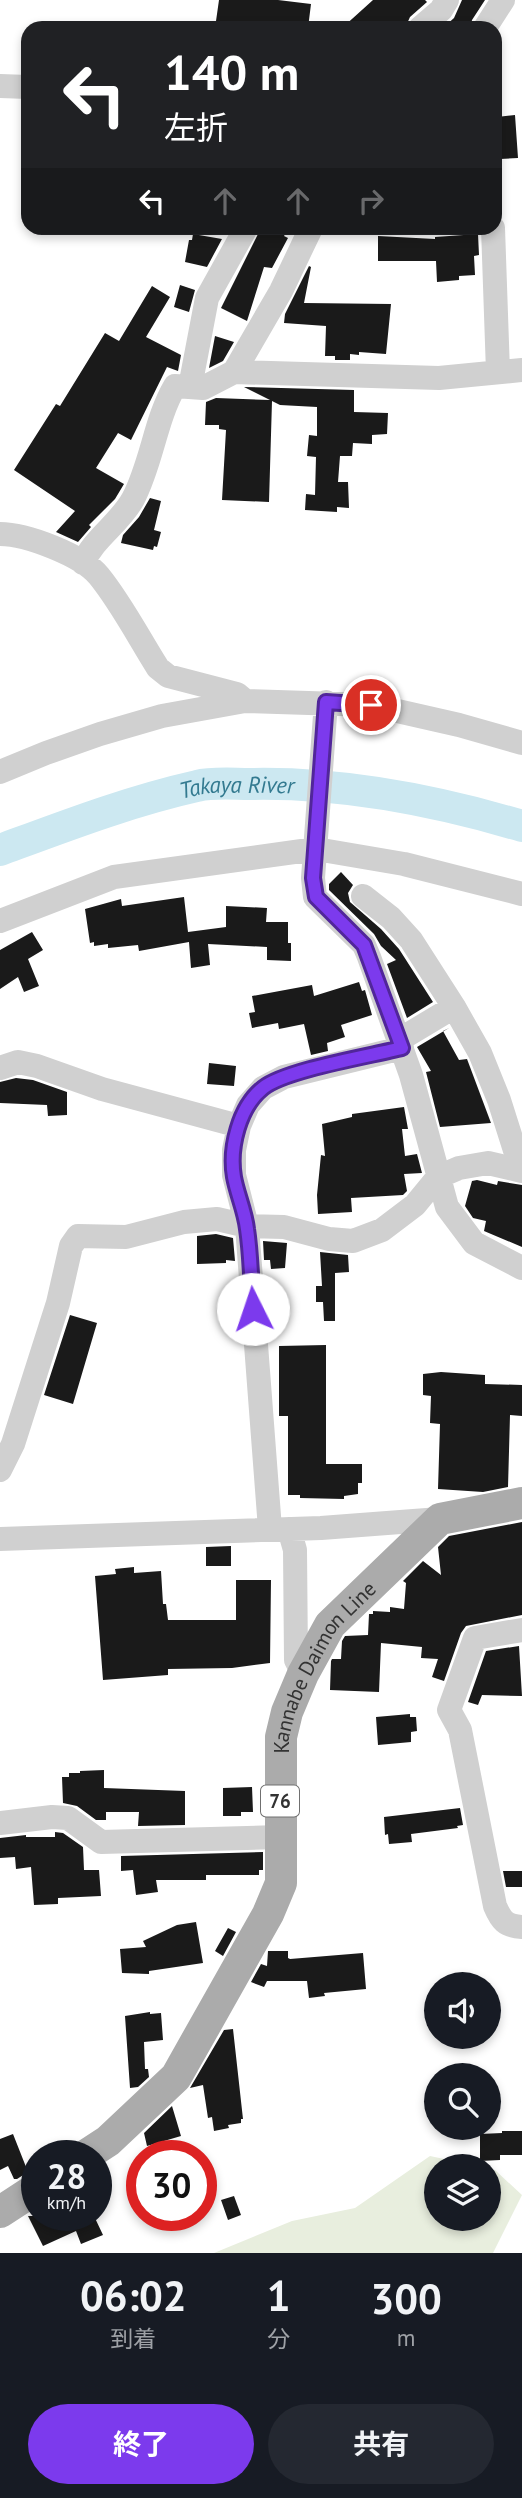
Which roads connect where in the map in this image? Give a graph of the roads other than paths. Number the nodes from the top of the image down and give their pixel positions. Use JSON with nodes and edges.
{"nodes":[{"id":1,"x":447,"y":0,"type":"edge"},
{"id":2,"x":503,"y":0,"type":"edge"},
{"id":3,"x":428,"y":21,"type":"edge"},
{"id":4,"x":490,"y":21,"type":"edge"},
{"id":5,"x":0,"y":86,"type":"edge"},
{"id":6,"x":21,"y":87,"type":"edge"},
{"id":7,"x":242,"y":235,"type":"edge"},
{"id":8,"x":308,"y":235,"type":"edge"},
{"id":9,"x":494,"y":235,"type":"edge"},
{"id":10,"x":510,"y":371,"type":"edge"},
{"id":11,"x":234,"y":372,"type":"junction"},
{"id":12,"x":190,"y":387,"type":"junction"},
{"id":13,"x":0,"y":534,"type":"edge"},
{"id":14,"x":83,"y":563,"type":"junction"},
{"id":15,"x":245,"y":701,"type":"junction"},
{"id":16,"x":326,"y":704,"type":"junction"},
{"id":17,"x":522,"y":743,"type":"edge"},
{"id":18,"x":0,"y":772,"type":"edge"},
{"id":19,"x":316,"y":845,"type":"junction"},
{"id":20,"x":522,"y":894,"type":"edge"},
{"id":21,"x":363,"y":896,"type":"dead end"},
{"id":22,"x":0,"y":921,"type":"edge"},
{"id":23,"x":454,"y":1007,"type":"junction"},
{"id":24,"x":400,"y":1044,"type":"junction"},
{"id":25,"x":0,"y":1068,"type":"edge"},
{"id":26,"x":239,"y":1126,"type":"junction"},
{"id":27,"x":519,"y":1170,"type":"edge"},
{"id":28,"x":438,"y":1177,"type":"junction"},
{"id":29,"x":247,"y":1226,"type":"junction"},
{"id":30,"x":522,"y":1268,"type":"edge"},
{"id":31,"x":0,"y":1470,"type":"edge"},
{"id":32,"x":522,"y":1503,"type":"edge"},
{"id":33,"x":440,"y":1519,"type":"junction"},
{"id":34,"x":279,"y":1529,"type":"junction"},
{"id":35,"x":0,"y":1539,"type":"edge"},
{"id":36,"x":522,"y":1630,"type":"edge"},
{"id":37,"x":303,"y":1674,"type":"junction"},
{"id":38,"x":0,"y":1823,"type":"edge"},
{"id":39,"x":280,"y":1837,"type":"junction"},
{"id":40,"x":522,"y":1927,"type":"edge"},
{"id":41,"x":109,"y":2140,"type":"edge"},
{"id":42,"x":21,"y":2198,"type":"edge"},
{"id":43,"x":0,"y":2212,"type":"edge"}],
"edges":[{"from":1,"to":3,"type":"street"},
{"from":2,"to":4,"type":"street"},
{"from":5,"to":6,"type":"street"},
{"from":7,"to":12,"type":"street"},
{"from":8,"to":11,"type":"street"},
{"from":9,"to":10,"type":"street"},
{"from":10,"to":11,"type":"street"},
{"from":11,"to":12,"type":"street"},
{"from":12,"to":14,"type":"street"},
{"from":13,"to":14,"type":"street"},
{"from":14,"to":15,"type":"street"},
{"from":15,"to":16,"type":"street"},
{"from":15,"to":18,"type":"street"},
{"from":16,"to":17,"type":"street"},
{"from":16,"to":19,"type":"street"},
{"from":19,"to":20,"type":"street"},
{"from":19,"to":22,"type":"street"},
{"from":19,"to":24,"type":"street"},
{"from":21,"to":23,"type":"street"},
{"from":23,"to":24,"type":"street"},
{"from":23,"to":27,"type":"street"},
{"from":24,"to":26,"type":"street"},
{"from":24,"to":28,"type":"street"},
{"from":25,"to":26,"type":"street"},
{"from":26,"to":29,"type":"street"},
{"from":27,"to":28,"type":"street"},
{"from":28,"to":29,"type":"street"},
{"from":28,"to":30,"type":"street"},
{"from":29,"to":31,"type":"street"},
{"from":29,"to":34,"type":"street"},
{"from":32,"to":33,"type":"main road"},
{"from":33,"to":34,"type":"street"},
{"from":33,"to":37,"type":"main road","name":"Kannabe Daimon Line","number":"76"},
{"from":34,"to":35,"type":"street"},
{"from":34,"to":37,"type":"street"},
{"from":36,"to":40,"type":"street"},
{"from":37,"to":39,"type":"main road","name":"Kannabe Daimon Line","number":"76"},
{"from":38,"to":39,"type":"street"},
{"from":39,"to":41,"type":"main road","name":"Kannabe Daimon Line","number":"76"},
{"from":42,"to":43,"type":"main road"}]}
